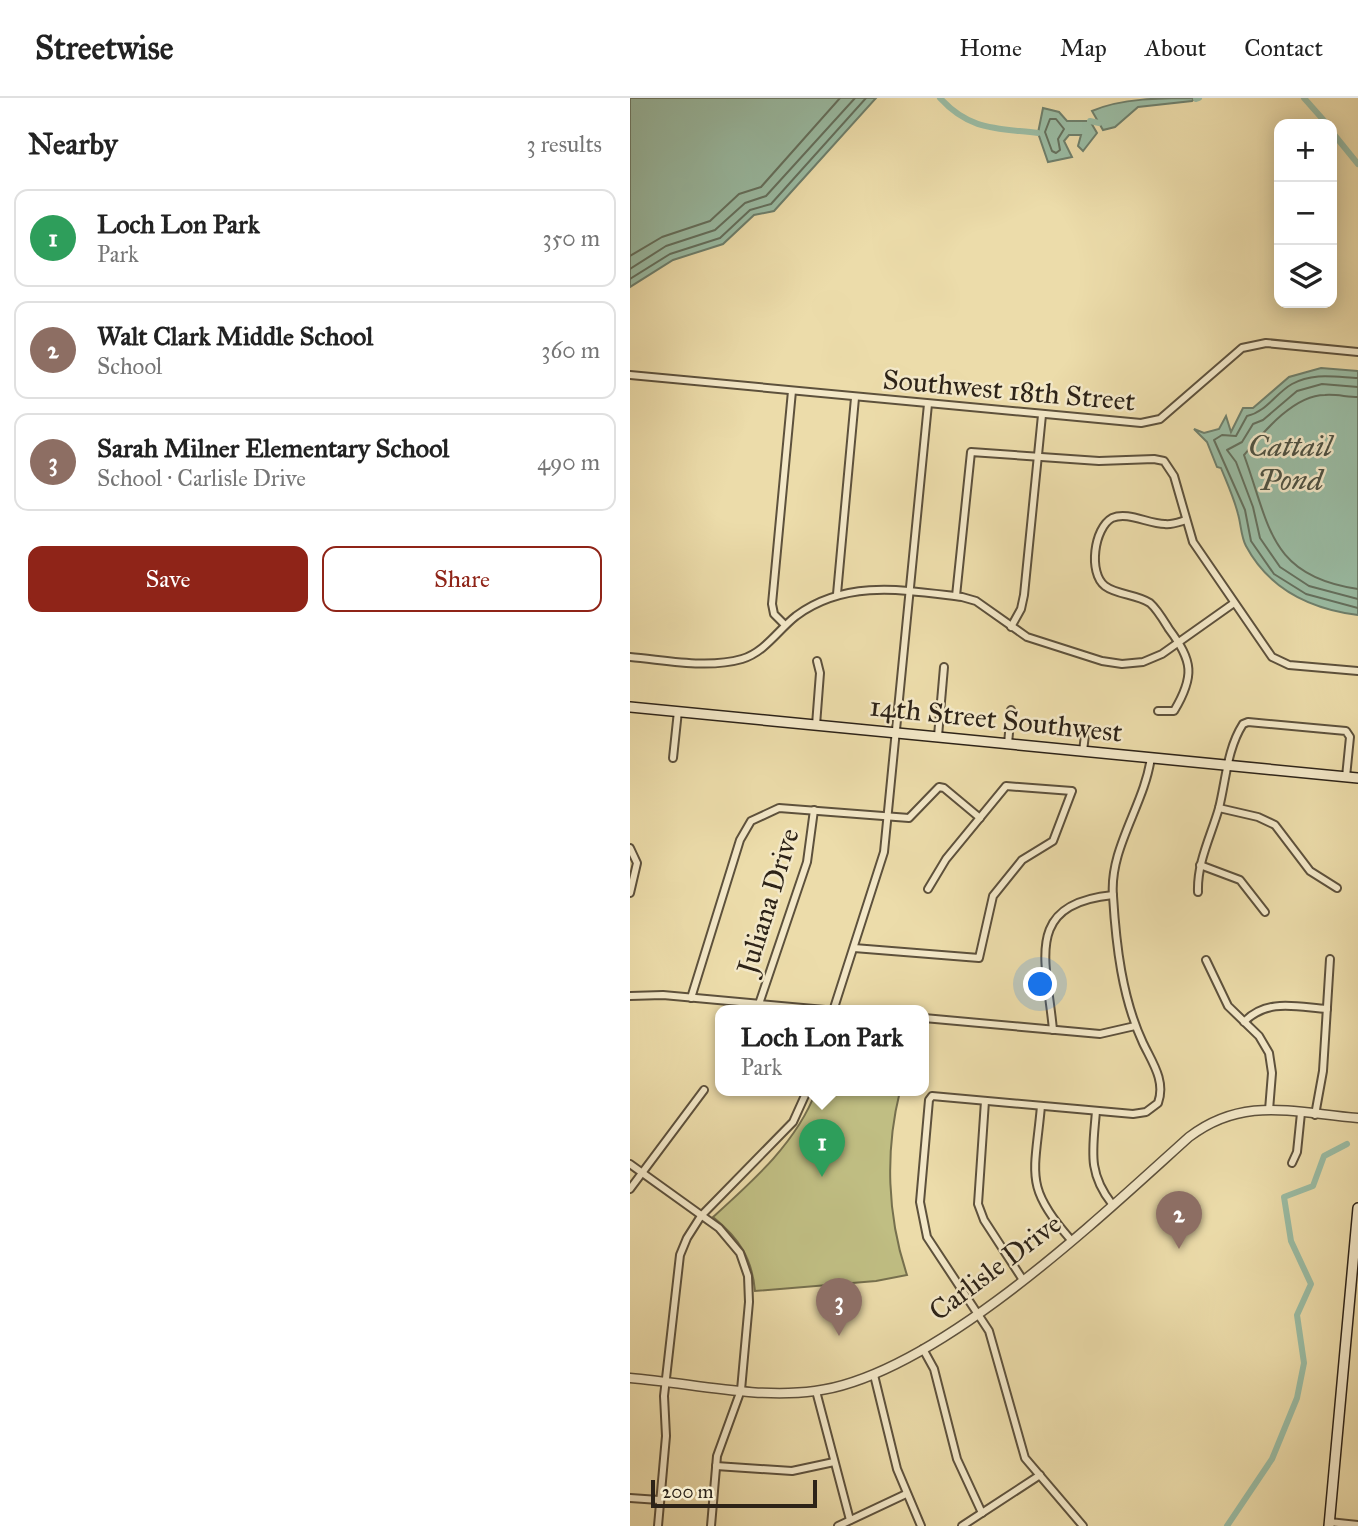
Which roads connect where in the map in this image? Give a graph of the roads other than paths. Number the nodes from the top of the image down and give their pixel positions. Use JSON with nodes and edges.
{"nodes":[{"id":1,"x":1358,"y":352,"type":"edge"},
{"id":2,"x":630,"y":375,"type":"edge"},
{"id":3,"x":792,"y":391,"type":"junction"},
{"id":4,"x":855,"y":398,"type":"junction"},
{"id":5,"x":928,"y":404,"type":"junction"},
{"id":6,"x":1042,"y":415,"type":"junction"},
{"id":7,"x":1038,"y":458,"type":"junction"},
{"id":8,"x":1186,"y":520,"type":"junction"},
{"id":9,"x":908,"y":592,"type":"junction"},
{"id":10,"x":836,"y":594,"type":"junction"},
{"id":11,"x":956,"y":596,"type":"junction"},
{"id":12,"x":1234,"y":603,"type":"junction"},
{"id":13,"x":785,"y":625,"type":"junction"},
{"id":14,"x":1011,"y":627,"type":"junction"},
{"id":15,"x":1179,"y":642,"type":"junction"},
{"id":16,"x":630,"y":657,"type":"edge"},
{"id":17,"x":817,"y":661,"type":"dead end"},
{"id":18,"x":944,"y":667,"type":"dead end"},
{"id":19,"x":1358,"y":671,"type":"edge"},
{"id":20,"x":630,"y":707,"type":"edge"},
{"id":21,"x":1010,"y":710,"type":"dead end"},
{"id":22,"x":678,"y":711,"type":"junction"},
{"id":23,"x":1158,"y":711,"type":"dead end"},
{"id":24,"x":816,"y":725,"type":"junction"},
{"id":25,"x":895,"y":732,"type":"junction"},
{"id":26,"x":1085,"y":735,"type":"dead end"},
{"id":27,"x":938,"y":736,"type":"junction"},
{"id":28,"x":1008,"y":744,"type":"junction"},
{"id":29,"x":1083,"y":751,"type":"junction"},
{"id":30,"x":1151,"y":757,"type":"junction"},
{"id":31,"x":673,"y":758,"type":"dead end"},
{"id":32,"x":1227,"y":765,"type":"junction"},
{"id":33,"x":1346,"y":777,"type":"junction"},
{"id":34,"x":1358,"y":778,"type":"edge"},
{"id":35,"x":1219,"y":807,"type":"junction"},
{"id":36,"x":814,"y":810,"type":"junction"},
{"id":37,"x":886,"y":817,"type":"junction"},
{"id":38,"x":980,"y":818,"type":"junction"},
{"id":39,"x":630,"y":848,"type":"edge"},
{"id":40,"x":1200,"y":865,"type":"junction"},
{"id":41,"x":1337,"y":888,"type":"dead end"},
{"id":42,"x":928,"y":889,"type":"dead end"},
{"id":43,"x":1198,"y":892,"type":"dead end"},
{"id":44,"x":630,"y":893,"type":"edge"},
{"id":45,"x":1112,"y":895,"type":"junction"},
{"id":46,"x":1265,"y":912,"type":"dead end"},
{"id":47,"x":854,"y":948,"type":"junction"},
{"id":48,"x":1330,"y":959,"type":"dead end"},
{"id":49,"x":1206,"y":960,"type":"dead end"},
{"id":50,"x":630,"y":996,"type":"edge"},
{"id":51,"x":691,"y":998,"type":"junction"},
{"id":52,"x":759,"y":1004,"type":"junction"},
{"id":53,"x":770,"y":1005,"type":"edge"},
{"id":54,"x":836,"y":1005,"type":"edge"},
{"id":55,"x":1327,"y":1009,"type":"junction"},
{"id":56,"x":929,"y":1019,"type":"edge"},
{"id":57,"x":1244,"y":1022,"type":"junction"},
{"id":58,"x":1135,"y":1026,"type":"junction"},
{"id":59,"x":1053,"y":1030,"type":"junction"},
{"id":60,"x":704,"y":1090,"type":"dead end"},
{"id":61,"x":805,"y":1096,"type":"edge"},
{"id":62,"x":985,"y":1101,"type":"junction"},
{"id":63,"x":1041,"y":1106,"type":"junction"},
{"id":64,"x":1269,"y":1110,"type":"junction"},
{"id":65,"x":1097,"y":1111,"type":"junction"},
{"id":66,"x":1301,"y":1113,"type":"junction"},
{"id":67,"x":1315,"y":1115,"type":"junction"},
{"id":68,"x":1358,"y":1118,"type":"edge"},
{"id":69,"x":1292,"y":1163,"type":"dead end"},
{"id":70,"x":630,"y":1164,"type":"edge"},
{"id":71,"x":642,"y":1172,"type":"junction"},
{"id":72,"x":630,"y":1189,"type":"edge"},
{"id":73,"x":1112,"y":1204,"type":"junction"},
{"id":74,"x":1358,"y":1208,"type":"edge"},
{"id":75,"x":702,"y":1216,"type":"junction"},
{"id":76,"x":1071,"y":1240,"type":"junction"},
{"id":77,"x":1023,"y":1280,"type":"junction"},
{"id":78,"x":978,"y":1313,"type":"junction"},
{"id":79,"x":923,"y":1349,"type":"junction"},
{"id":80,"x":874,"y":1375,"type":"junction"},
{"id":81,"x":630,"y":1378,"type":"edge"},
{"id":82,"x":666,"y":1381,"type":"junction"},
{"id":83,"x":741,"y":1390,"type":"junction"},
{"id":84,"x":816,"y":1391,"type":"junction"},
{"id":85,"x":834,"y":1462,"type":"junction"},
{"id":86,"x":716,"y":1466,"type":"junction"},
{"id":87,"x":1040,"y":1475,"type":"junction"},
{"id":88,"x":906,"y":1494,"type":"junction"},
{"id":89,"x":630,"y":1497,"type":"edge"},
{"id":90,"x":659,"y":1500,"type":"junction"},
{"id":91,"x":982,"y":1513,"type":"junction"},
{"id":92,"x":850,"y":1520,"type":"junction"},
{"id":93,"x":1329,"y":1524,"type":"edge"},
{"id":94,"x":1358,"y":1525,"type":"edge"},
{"id":95,"x":658,"y":1526,"type":"edge"},
{"id":96,"x":711,"y":1526,"type":"edge"},
{"id":97,"x":838,"y":1526,"type":"edge"},
{"id":98,"x":921,"y":1526,"type":"edge"},
{"id":99,"x":962,"y":1526,"type":"edge"},
{"id":100,"x":1083,"y":1526,"type":"edge"}],
"edges":[{"from":1,"to":6,"type":"street","name":"Southwest 18th Street"},
{"from":2,"to":3,"type":"street","name":"Southwest 18th Street"},
{"from":3,"to":4,"type":"street","name":"Southwest 18th Street"},
{"from":3,"to":13,"type":"street"},
{"from":4,"to":5,"type":"street","name":"Southwest 18th Street"},
{"from":4,"to":10,"type":"street"},
{"from":5,"to":6,"type":"street","name":"Southwest 18th Street"},
{"from":5,"to":9,"type":"street"},
{"from":6,"to":7,"type":"street"},
{"from":7,"to":8,"type":"street"},
{"from":7,"to":11,"type":"street"},
{"from":7,"to":14,"type":"street"},
{"from":8,"to":12,"type":"street"},
{"from":8,"to":15,"type":"street"},
{"from":9,"to":10,"type":"street"},
{"from":9,"to":11,"type":"street"},
{"from":9,"to":25,"type":"street"},
{"from":10,"to":13,"type":"street"},
{"from":11,"to":14,"type":"street"},
{"from":12,"to":15,"type":"street"},
{"from":12,"to":19,"type":"street"},
{"from":13,"to":16,"type":"street"},
{"from":14,"to":15,"type":"street"},
{"from":15,"to":23,"type":"street"},
{"from":17,"to":24,"type":"street"},
{"from":18,"to":27,"type":"street"},
{"from":20,"to":22,"type":"main road","name":"14th Street Southwest"},
{"from":21,"to":28,"type":"street"},
{"from":22,"to":24,"type":"main road","name":"14th Street Southwest"},
{"from":22,"to":31,"type":"street"},
{"from":24,"to":25,"type":"main road","name":"14th Street Southwest"},
{"from":25,"to":27,"type":"main road","name":"14th Street Southwest"},
{"from":25,"to":37,"type":"street"},
{"from":26,"to":29,"type":"street"},
{"from":27,"to":28,"type":"main road","name":"14th Street Southwest"},
{"from":28,"to":29,"type":"main road","name":"14th Street Southwest"},
{"from":29,"to":30,"type":"main road","name":"14th Street Southwest"},
{"from":30,"to":32,"type":"main road","name":"14th Street Southwest"},
{"from":30,"to":45,"type":"street"},
{"from":32,"to":33,"type":"main road","name":"14th Street Southwest"},
{"from":32,"to":33,"type":"street"},
{"from":32,"to":35,"type":"street"},
{"from":33,"to":34,"type":"main road","name":"14th Street Southwest"},
{"from":35,"to":40,"type":"street"},
{"from":35,"to":41,"type":"street"},
{"from":36,"to":37,"type":"street"},
{"from":36,"to":51,"type":"street"},
{"from":36,"to":52,"type":"street","name":"Juliana Drive"},
{"from":37,"to":38,"type":"street"},
{"from":37,"to":47,"type":"street"},
{"from":38,"to":42,"type":"street"},
{"from":38,"to":47,"type":"street"},
{"from":39,"to":44,"type":"street"},
{"from":40,"to":43,"type":"street"},
{"from":40,"to":46,"type":"street"},
{"from":45,"to":58,"type":"street"},
{"from":45,"to":59,"type":"street"},
{"from":47,"to":54,"type":"street"},
{"from":48,"to":55,"type":"street"},
{"from":49,"to":57,"type":"street"},
{"from":50,"to":51,"type":"street"},
{"from":51,"to":52,"type":"street"},
{"from":52,"to":53,"type":"street"},
{"from":55,"to":57,"type":"street"},
{"from":55,"to":67,"type":"street"},
{"from":56,"to":59,"type":"street"},
{"from":57,"to":64,"type":"street"},
{"from":58,"to":59,"type":"street"},
{"from":58,"to":65,"type":"street"},
{"from":60,"to":71,"type":"street"},
{"from":61,"to":75,"type":"street"},
{"from":62,"to":63,"type":"street"},
{"from":62,"to":77,"type":"street"},
{"from":62,"to":78,"type":"street"},
{"from":63,"to":65,"type":"street"},
{"from":63,"to":76,"type":"street"},
{"from":64,"to":66,"type":"street","name":"Carlisle Drive"},
{"from":64,"to":73,"type":"street","name":"Carlisle Drive"},
{"from":65,"to":73,"type":"street"},
{"from":66,"to":67,"type":"street","name":"Carlisle Drive"},
{"from":66,"to":69,"type":"street"},
{"from":67,"to":68,"type":"street","name":"Carlisle Drive"},
{"from":70,"to":71,"type":"street"},
{"from":71,"to":72,"type":"street"},
{"from":71,"to":75,"type":"street"},
{"from":73,"to":76,"type":"street","name":"Carlisle Drive"},
{"from":74,"to":93,"type":"main road"},
{"from":75,"to":82,"type":"street"},
{"from":75,"to":83,"type":"street"},
{"from":76,"to":77,"type":"street","name":"Carlisle Drive"},
{"from":77,"to":78,"type":"street","name":"Carlisle Drive"},
{"from":78,"to":79,"type":"street","name":"Carlisle Drive"},
{"from":78,"to":87,"type":"street"},
{"from":79,"to":80,"type":"street","name":"Carlisle Drive"},
{"from":79,"to":91,"type":"street"},
{"from":80,"to":84,"type":"street","name":"Carlisle Drive"},
{"from":80,"to":88,"type":"street"},
{"from":81,"to":82,"type":"street","name":"Carlisle Drive"},
{"from":82,"to":83,"type":"street","name":"Carlisle Drive"},
{"from":82,"to":90,"type":"street"},
{"from":83,"to":84,"type":"street","name":"Carlisle Drive"},
{"from":83,"to":86,"type":"street"},
{"from":84,"to":85,"type":"street"},
{"from":85,"to":86,"type":"street"},
{"from":85,"to":92,"type":"street"},
{"from":86,"to":96,"type":"street"},
{"from":87,"to":91,"type":"street"},
{"from":87,"to":100,"type":"street"},
{"from":88,"to":92,"type":"street"},
{"from":88,"to":98,"type":"street"},
{"from":89,"to":90,"type":"street"},
{"from":90,"to":95,"type":"street"},
{"from":91,"to":99,"type":"street"},
{"from":92,"to":97,"type":"street"},
{"from":93,"to":94,"type":"street"}]}
